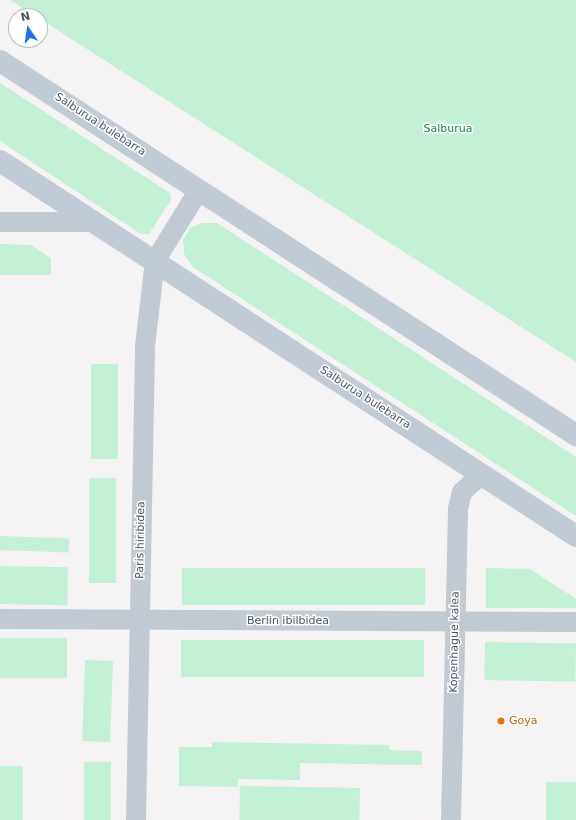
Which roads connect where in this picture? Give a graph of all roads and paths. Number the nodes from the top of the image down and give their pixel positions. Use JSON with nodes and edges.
{"nodes":[{"id":1,"x":0,"y":61,"type":"edge"},
{"id":2,"x":0,"y":161,"type":"edge"},
{"id":3,"x":199,"y":190,"type":"junction"},
{"id":4,"x":0,"y":222,"type":"edge"},
{"id":5,"x":93,"y":222,"type":"junction"},
{"id":6,"x":155,"y":261,"type":"junction"},
{"id":7,"x":576,"y":435,"type":"edge"},
{"id":8,"x":482,"y":474,"type":"junction"},
{"id":9,"x":576,"y":536,"type":"edge"},
{"id":10,"x":0,"y":619,"type":"edge"},
{"id":11,"x":139,"y":620,"type":"junction"},
{"id":12,"x":455,"y":621,"type":"junction"},
{"id":13,"x":576,"y":622,"type":"edge"},
{"id":14,"x":136,"y":820,"type":"edge"},
{"id":15,"x":452,"y":820,"type":"edge"}],
"edges":[{"from":1,"to":3,"type":"main road","name":"Salburua bulebarra"},
{"from":2,"to":5,"type":"main road","name":"Salburua bulebarra"},
{"from":3,"to":6,"type":"street"},
{"from":3,"to":7,"type":"main road","name":"Salburua bulebarra"},
{"from":4,"to":5,"type":"street"},
{"from":5,"to":6,"type":"main road","name":"Salburua bulebarra"},
{"from":6,"to":8,"type":"main road","name":"Salburua bulebarra"},
{"from":6,"to":11,"type":"street","name":"Paris hiribidea"},
{"from":8,"to":9,"type":"main road","name":"Salburua bulebarra"},
{"from":8,"to":12,"type":"street","name":"Kopenhague kalea"},
{"from":10,"to":11,"type":"street","name":"Berlin ibilbidea"},
{"from":11,"to":12,"type":"street","name":"Berlin ibilbidea"},
{"from":11,"to":14,"type":"street","name":"Paris hiribidea"},
{"from":12,"to":13,"type":"street","name":"Berlin ibilbidea"},
{"from":12,"to":15,"type":"street","name":"Kopenhague kalea"}]}
